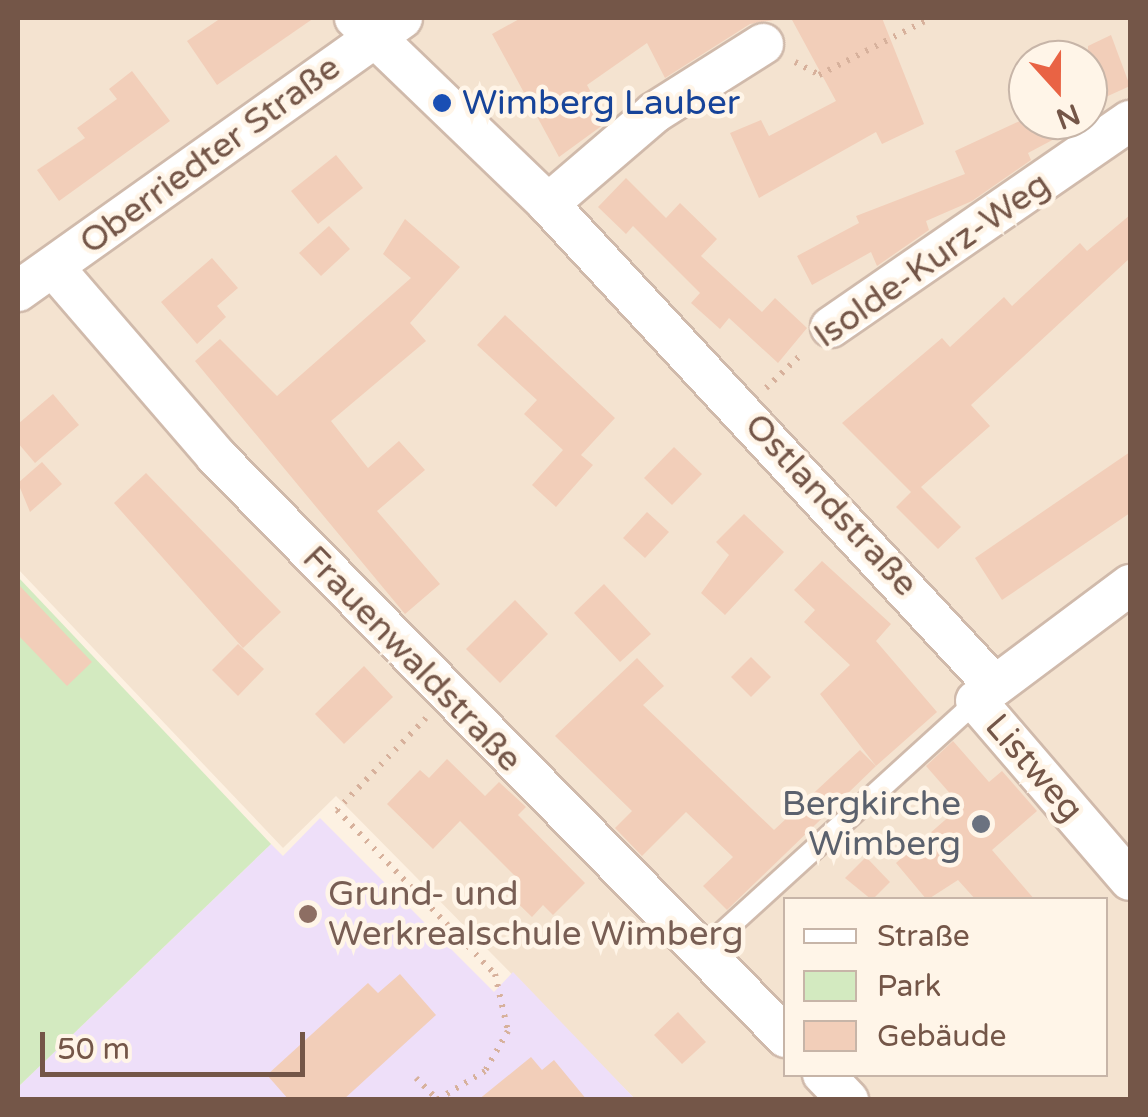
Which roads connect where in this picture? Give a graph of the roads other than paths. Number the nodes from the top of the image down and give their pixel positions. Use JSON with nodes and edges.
{"nodes":[{"id":1,"x":376,"y":24,"type":"edge"},
{"id":2,"x":763,"y":44,"type":"road end"},
{"id":3,"x":1130,"y":121,"type":"edge"},
{"id":4,"x":548,"y":204,"type":"junction"},
{"id":5,"x":54,"y":268,"type":"junction"},
{"id":6,"x":18,"y":291,"type":"edge"},
{"id":7,"x":830,"y":326,"type":"road end"},
{"id":8,"x":1130,"y":586,"type":"edge"},
{"id":9,"x":985,"y":694,"type":"junction"},
{"id":10,"x":1125,"y":861,"type":"edge"},
{"id":11,"x":701,"y":952,"type":"junction"},
{"id":12,"x":783,"y":1034,"type":"edge"},
{"id":13,"x":826,"y":1077,"type":"edge"},
{"id":14,"x":848,"y":1100,"type":"edge"}],
"edges":[{"from":1,"to":4,"type":"street","name":"Ostlandstraße"},
{"from":1,"to":5,"type":"street","name":"Oberriedter Straße"},
{"from":2,"to":4,"type":"street"},
{"from":3,"to":7,"type":"street","name":"Isolde-Kurz-Weg"},
{"from":4,"to":9,"type":"street","name":"Ostlandstraße"},
{"from":5,"to":6,"type":"street","name":"Oberriedter Straße"},
{"from":5,"to":11,"type":"street","name":"Frauenwaldstraße"},
{"from":8,"to":9,"type":"street"},
{"from":9,"to":10,"type":"street","name":"Listweg"},
{"from":9,"to":11,"type":"lane"},
{"from":11,"to":12,"type":"street","name":"Frauenwaldstraße"},
{"from":13,"to":14,"type":"street"}]}
